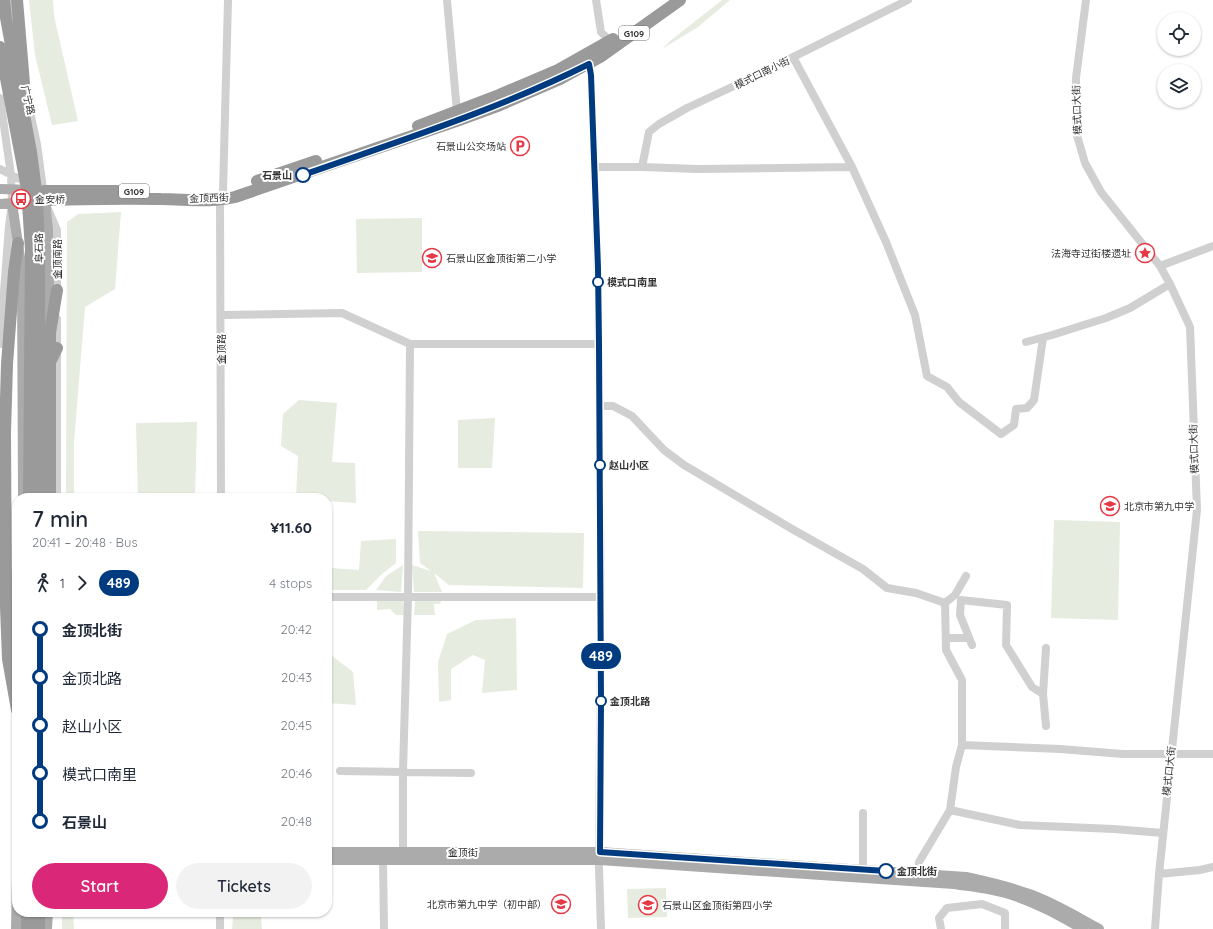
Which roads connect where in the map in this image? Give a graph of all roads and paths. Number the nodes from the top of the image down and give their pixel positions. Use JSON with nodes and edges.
{"nodes":[{"id":1,"x":4,"y":0,"type":"edge"},
{"id":2,"x":10,"y":0,"type":"edge"},
{"id":3,"x":17,"y":0,"type":"edge"},
{"id":4,"x":228,"y":0,"type":"edge"},
{"id":5,"x":447,"y":0,"type":"edge"},
{"id":6,"x":596,"y":0,"type":"edge"},
{"id":7,"x":666,"y":0,"type":"edge"},
{"id":8,"x":680,"y":0,"type":"edge"},
{"id":9,"x":908,"y":0,"type":"edge"},
{"id":10,"x":1086,"y":0,"type":"edge"},
{"id":11,"x":610,"y":41,"type":"junction"},
{"id":12,"x":0,"y":47,"type":"edge"},
{"id":13,"x":793,"y":57,"type":"junction"},
{"id":14,"x":587,"y":60,"type":"junction"},
{"id":15,"x":24,"y":83,"type":"junction"},
{"id":16,"x":0,"y":98,"type":"edge"},
{"id":17,"x":457,"y":112,"type":"junction"},
{"id":18,"x":642,"y":167,"type":"junction"},
{"id":19,"x":852,"y":167,"type":"junction"},
{"id":20,"x":595,"y":168,"type":"junction"},
{"id":21,"x":0,"y":169,"type":"edge"},
{"id":22,"x":11,"y":175,"type":"junction"},
{"id":23,"x":0,"y":189,"type":"edge"},
{"id":24,"x":12,"y":189,"type":"junction"},
{"id":25,"x":44,"y":196,"type":"junction"},
{"id":26,"x":222,"y":196,"type":"junction"},
{"id":27,"x":12,"y":203,"type":"junction"},
{"id":28,"x":0,"y":204,"type":"edge"},
{"id":29,"x":12,"y":220,"type":"junction"},
{"id":30,"x":0,"y":221,"type":"edge"},
{"id":31,"x":18,"y":243,"type":"junction"},
{"id":32,"x":1213,"y":246,"type":"edge"},
{"id":33,"x":1160,"y":266,"type":"junction"},
{"id":34,"x":1170,"y":284,"type":"junction"},
{"id":35,"x":53,"y":292,"type":"junction"},
{"id":36,"x":221,"y":315,"type":"junction"},
{"id":37,"x":1043,"y":338,"type":"junction"},
{"id":38,"x":1026,"y":342,"type":"dead end"},
{"id":39,"x":0,"y":344,"type":"edge"},
{"id":40,"x":410,"y":344,"type":"junction"},
{"id":41,"x":599,"y":344,"type":"junction"},
{"id":42,"x":57,"y":348,"type":"junction"},
{"id":43,"x":42,"y":351,"type":"junction"},
{"id":44,"x":50,"y":362,"type":"junction"},
{"id":45,"x":599,"y":406,"type":"junction"},
{"id":46,"x":23,"y":493,"type":"edge"},
{"id":47,"x":29,"y":493,"type":"edge"},
{"id":48,"x":48,"y":493,"type":"edge"},
{"id":49,"x":48,"y":493,"type":"edge"},
{"id":50,"x":48,"y":493,"type":"edge"},
{"id":51,"x":48,"y":493,"type":"edge"},
{"id":52,"x":221,"y":493,"type":"edge"},
{"id":53,"x":0,"y":545,"type":"edge"},
{"id":54,"x":966,"y":576,"type":"dead end"},
{"id":55,"x":12,"y":585,"type":"edge"},
{"id":56,"x":332,"y":597,"type":"edge"},
{"id":57,"x":408,"y":597,"type":"junction"},
{"id":58,"x":601,"y":597,"type":"junction"},
{"id":59,"x":945,"y":603,"type":"junction"},
{"id":60,"x":946,"y":638,"type":"junction"},
{"id":61,"x":1046,"y":648,"type":"dead end"},
{"id":62,"x":12,"y":689,"type":"edge"},
{"id":63,"x":1043,"y":694,"type":"junction"},
{"id":64,"x":1046,"y":726,"type":"dead end"},
{"id":65,"x":962,"y":745,"type":"junction"},
{"id":66,"x":1171,"y":754,"type":"junction"},
{"id":67,"x":1213,"y":754,"type":"edge"},
{"id":68,"x":340,"y":771,"type":"dead end"},
{"id":69,"x":403,"y":771,"type":"junction"},
{"id":70,"x":472,"y":773,"type":"dead end"},
{"id":71,"x":950,"y":810,"type":"junction"},
{"id":72,"x":863,"y":813,"type":"dead end"},
{"id":73,"x":1163,"y":832,"type":"junction"},
{"id":74,"x":332,"y":852,"type":"edge"},
{"id":75,"x":403,"y":852,"type":"junction"},
{"id":76,"x":600,"y":856,"type":"junction"},
{"id":77,"x":332,"y":860,"type":"edge"},
{"id":78,"x":383,"y":860,"type":"junction"},
{"id":79,"x":1213,"y":867,"type":"edge"},
{"id":80,"x":863,"y":870,"type":"junction"},
{"id":81,"x":1159,"y":874,"type":"junction"},
{"id":82,"x":918,"y":877,"type":"junction"},
{"id":83,"x":16,"y":917,"type":"edge"},
{"id":84,"x":27,"y":917,"type":"edge"},
{"id":85,"x":39,"y":917,"type":"edge"},
{"id":86,"x":48,"y":917,"type":"edge"},
{"id":87,"x":220,"y":917,"type":"edge"},
{"id":88,"x":16,"y":929,"type":"edge"},
{"id":89,"x":27,"y":929,"type":"edge"},
{"id":90,"x":39,"y":929,"type":"edge"},
{"id":91,"x":47,"y":929,"type":"edge"},
{"id":92,"x":220,"y":929,"type":"edge"},
{"id":93,"x":384,"y":929,"type":"edge"},
{"id":94,"x":601,"y":929,"type":"edge"},
{"id":95,"x":941,"y":929,"type":"edge"},
{"id":96,"x":1005,"y":929,"type":"edge"},
{"id":97,"x":1083,"y":929,"type":"edge"},
{"id":98,"x":1099,"y":929,"type":"edge"},
{"id":99,"x":1155,"y":929,"type":"edge"}],
"edges":[{"from":1,"to":48,"type":"highway","name":"阜石路","bridge":true},
{"from":2,"to":15,"type":"street","name":"广宁路"},
{"from":3,"to":15,"type":"highway"},
{"from":4,"to":26,"type":"street","name":"金顶路"},
{"from":5,"to":17,"type":"street"},
{"from":6,"to":11,"type":"street"},
{"from":7,"to":11,"type":"highway","number":"G109"},
{"from":8,"to":14,"type":"highway","number":"G109"},
{"from":9,"to":13,"type":"street","name":"模式口南小街"},
{"from":10,"to":33,"type":"street","name":"模式口大街"},
{"from":11,"to":14,"type":"highway","number":"G109"},
{"from":12,"to":47,"type":"highway","name":"阜石路","bridge":true},
{"from":13,"to":18,"type":"street","name":"模式口南小街"},
{"from":13,"to":19,"type":"street"},
{"from":14,"to":17,"type":"highway","name":"金顶西街","number":"G109"},
{"from":14,"to":20,"type":"street"},
{"from":14,"to":26,"type":"highway","name":"金顶西街","number":"G109"},
{"from":15,"to":25,"type":"street","name":"广宁路"},
{"from":16,"to":22,"type":"street"},
{"from":17,"to":26,"type":"highway","name":"金顶西街","number":"G109"},
{"from":18,"to":19,"type":"street"},
{"from":18,"to":20,"type":"street"},
{"from":19,"to":37,"type":"street"},
{"from":20,"to":41,"type":"street"},
{"from":21,"to":22,"type":"street"},
{"from":22,"to":24,"type":"street"},
{"from":22,"to":25,"type":"street"},
{"from":23,"to":24,"type":"main road"},
{"from":24,"to":25,"type":"main road"},
{"from":24,"to":27,"type":"street"},
{"from":25,"to":26,"type":"highway","name":"金顶西街","number":"G109"},
{"from":25,"to":27,"type":"main road"},
{"from":25,"to":35,"type":"main road"},
{"from":25,"to":43,"type":"main road","name":"金顶南路"},
{"from":26,"to":36,"type":"street","name":"金顶路"},
{"from":27,"to":28,"type":"main road"},
{"from":27,"to":29,"type":"main road"},
{"from":29,"to":30,"type":"street"},
{"from":29,"to":31,"type":"main road"},
{"from":29,"to":39,"type":"street"},
{"from":31,"to":46,"type":"main road"},
{"from":31,"to":62,"type":"highway","bridge":true},
{"from":32,"to":33,"type":"street"},
{"from":33,"to":34,"type":"street","name":"模式口大街"},
{"from":34,"to":37,"type":"street"},
{"from":34,"to":66,"type":"street","name":"模式口大街"},
{"from":35,"to":42,"type":"street","name":"金顶南路"},
{"from":35,"to":43,"type":"main road"},
{"from":35,"to":44,"type":"highway"},
{"from":36,"to":40,"type":"street"},
{"from":36,"to":52,"type":"street","name":"金顶路"},
{"from":37,"to":38,"type":"street"},
{"from":40,"to":41,"type":"street"},
{"from":40,"to":57,"type":"street"},
{"from":41,"to":45,"type":"street"},
{"from":42,"to":44,"type":"highway"},
{"from":42,"to":49,"type":"street","name":"金顶南路"},
{"from":43,"to":50,"type":"main road","name":"金顶南路"},
{"from":44,"to":51,"type":"highway"},
{"from":45,"to":58,"type":"street"},
{"from":45,"to":59,"type":"street"},
{"from":53,"to":55,"type":"street"},
{"from":54,"to":59,"type":"street"},
{"from":56,"to":57,"type":"street"},
{"from":57,"to":58,"type":"street"},
{"from":57,"to":69,"type":"street"},
{"from":58,"to":76,"type":"street"},
{"from":59,"to":60,"type":"street"},
{"from":60,"to":63,"type":"street"},
{"from":60,"to":65,"type":"street"},
{"from":61,"to":63,"type":"street"},
{"from":63,"to":64,"type":"street"},
{"from":65,"to":66,"type":"street"},
{"from":65,"to":71,"type":"street"},
{"from":66,"to":67,"type":"street"},
{"from":66,"to":73,"type":"street","name":"模式口大街"},
{"from":68,"to":69,"type":"street"},
{"from":69,"to":70,"type":"street"},
{"from":69,"to":75,"type":"street"},
{"from":71,"to":73,"type":"street"},
{"from":71,"to":82,"type":"street"},
{"from":72,"to":80,"type":"street"},
{"from":73,"to":81,"type":"street","name":"模式口大街"},
{"from":74,"to":75,"type":"main road","name":"金顶街"},
{"from":75,"to":76,"type":"main road","name":"金顶街"},
{"from":76,"to":78,"type":"main road","name":"金顶街"},
{"from":76,"to":80,"type":"main road"},
{"from":76,"to":82,"type":"main road"},
{"from":76,"to":94,"type":"street"},
{"from":77,"to":78,"type":"main road","name":"金顶街"},
{"from":78,"to":93,"type":"street"},
{"from":79,"to":81,"type":"street"},
{"from":80,"to":82,"type":"main road"},
{"from":81,"to":99,"type":"street","name":"模式口大街"},
{"from":82,"to":97,"type":"main road"},
{"from":82,"to":98,"type":"main road"},
{"from":83,"to":88,"type":"main road"},
{"from":84,"to":89,"type":"highway"},
{"from":85,"to":90,"type":"highway"},
{"from":86,"to":91,"type":"main road"},
{"from":87,"to":92,"type":"street"},
{"from":95,"to":96,"type":"street"}]}
